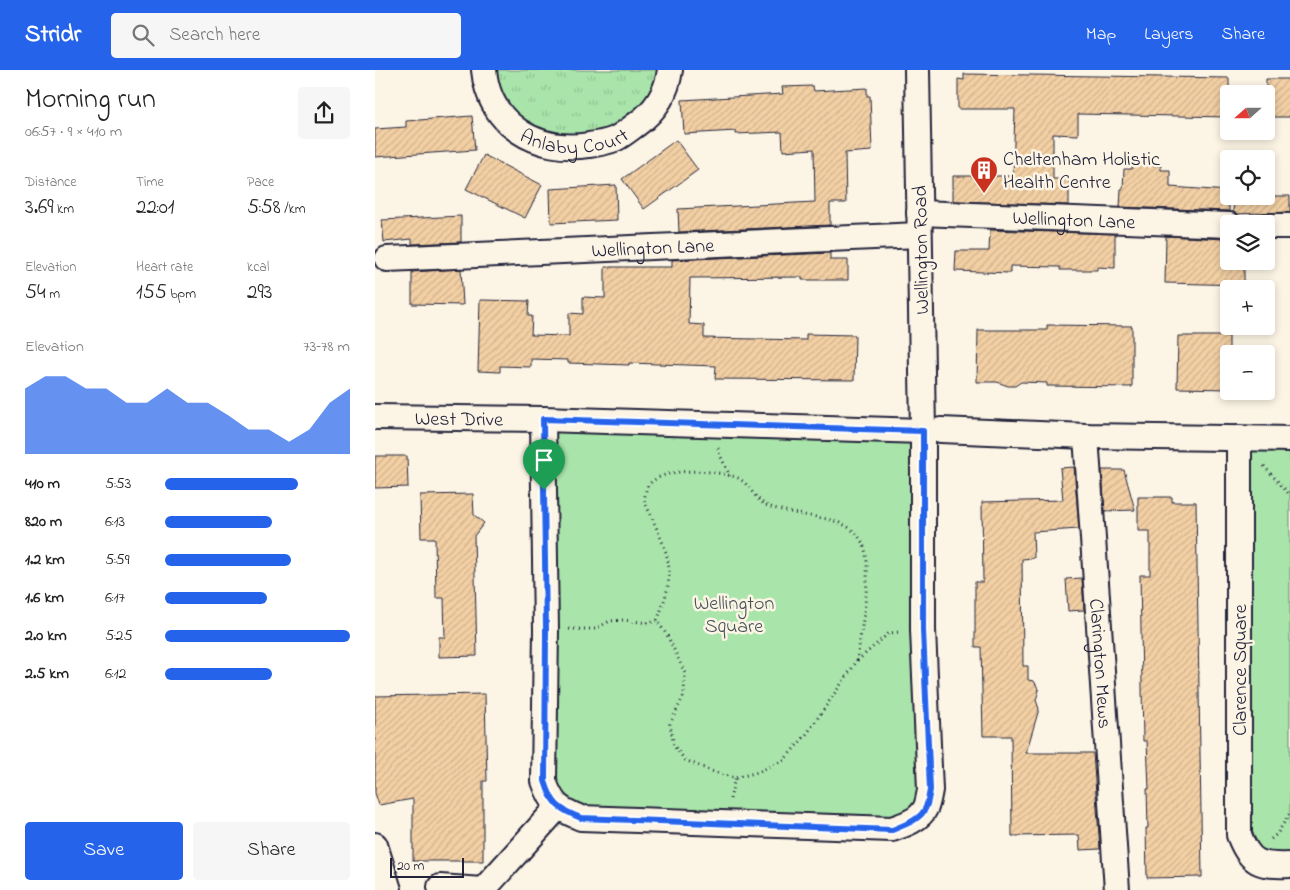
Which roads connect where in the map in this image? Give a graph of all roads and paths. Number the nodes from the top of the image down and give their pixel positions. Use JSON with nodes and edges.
{"nodes":[{"id":1,"x":484,"y":70,"type":"edge"},
{"id":2,"x":670,"y":70,"type":"edge"},
{"id":3,"x":917,"y":70,"type":"edge"},
{"id":4,"x":919,"y":224,"type":"junction"},
{"id":5,"x":1220,"y":225,"type":"edge"},
{"id":6,"x":1275,"y":226,"type":"edge"},
{"id":7,"x":1290,"y":226,"type":"edge"},
{"id":8,"x":387,"y":260,"type":"dead end"},
{"id":9,"x":375,"y":417,"type":"edge"},
{"id":10,"x":543,"y":419,"type":"junction"},
{"id":11,"x":932,"y":431,"type":"junction"},
{"id":12,"x":1086,"y":436,"type":"junction"},
{"id":13,"x":1239,"y":438,"type":"junction"},
{"id":14,"x":1290,"y":439,"type":"edge"},
{"id":15,"x":657,"y":621,"type":"junction"},
{"id":16,"x":546,"y":630,"type":"junction"},
{"id":17,"x":923,"y":630,"type":"junction"},
{"id":18,"x":857,"y":661,"type":"junction"},
{"id":19,"x":558,"y":807,"type":"junction"},
{"id":20,"x":1290,"y":813,"type":"edge"},
{"id":21,"x":375,"y":845,"type":"edge"},
{"id":22,"x":1250,"y":858,"type":"junction"},
{"id":23,"x":1290,"y":865,"type":"edge"},
{"id":24,"x":440,"y":887,"type":"dead end"},
{"id":25,"x":389,"y":890,"type":"edge"},
{"id":26,"x":482,"y":890,"type":"edge"},
{"id":27,"x":1117,"y":890,"type":"edge"}],
"edges":[{"from":1,"to":2,"type":"street","name":"Anlaby Court"},
{"from":3,"to":4,"type":"street","name":"Wellington Road"},
{"from":4,"to":5,"type":"street","name":"Wellington Lane"},
{"from":4,"to":8,"type":"street","name":"Wellington Lane"},
{"from":4,"to":11,"type":"street","name":"Wellington Road"},
{"from":6,"to":7,"type":"street"},
{"from":9,"to":10,"type":"street","name":"West Drive"},
{"from":10,"to":11,"type":"street"},
{"from":10,"to":16,"type":"street"},
{"from":11,"to":12,"type":"street"},
{"from":11,"to":17,"type":"street"},
{"from":12,"to":13,"type":"street"},
{"from":12,"to":27,"type":"street","name":"Clarington Mews"},
{"from":13,"to":14,"type":"street"},
{"from":13,"to":22,"type":"street","name":"Clarence Square"},
{"from":15,"to":16,"type":"path"},
{"from":15,"to":18,"type":"path"},
{"from":15,"to":18,"type":"path"},
{"from":16,"to":19,"type":"street"},
{"from":17,"to":18,"type":"path"},
{"from":17,"to":19,"type":"street"},
{"from":19,"to":26,"type":"street"},
{"from":20,"to":22,"type":"path"},
{"from":21,"to":25,"type":"street"},
{"from":22,"to":23,"type":"street"},
{"from":24,"to":26,"type":"street"}]}
